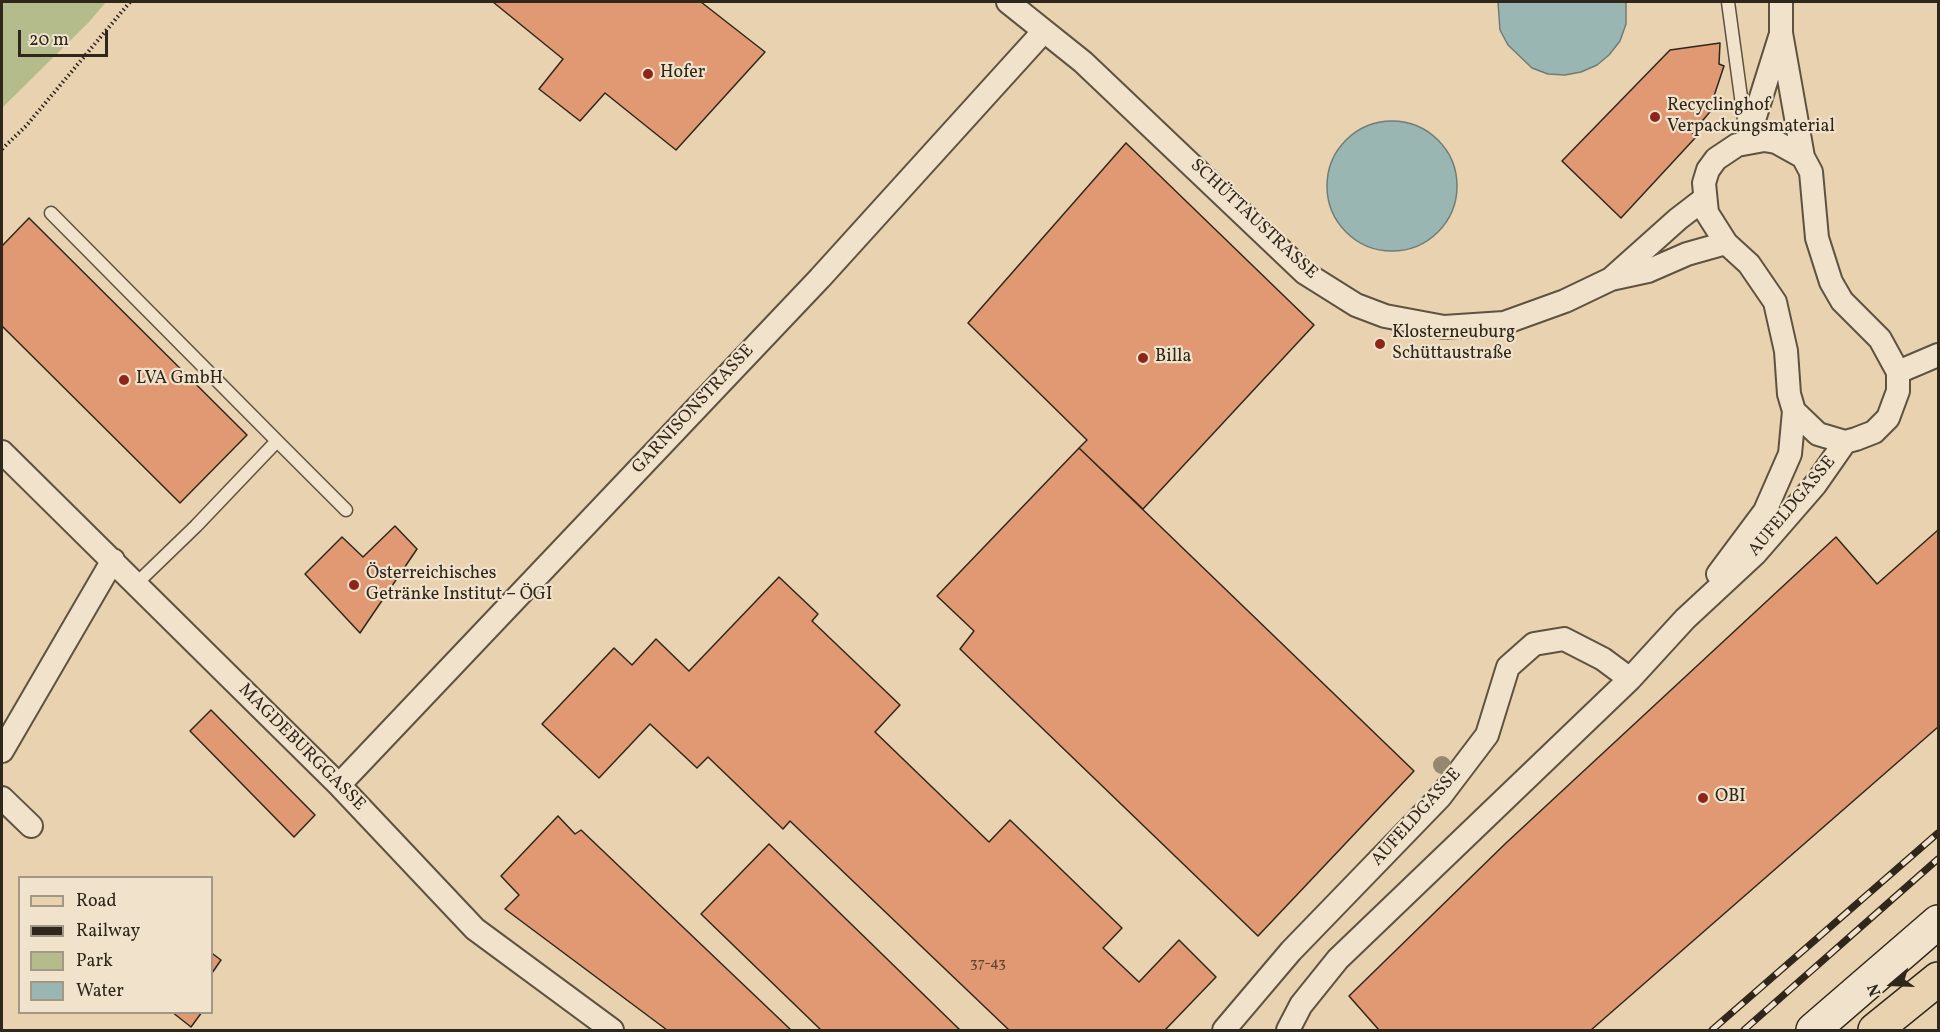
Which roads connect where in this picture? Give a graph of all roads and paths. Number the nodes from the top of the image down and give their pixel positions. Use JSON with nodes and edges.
{"nodes":[{"id":1,"x":130,"y":2,"type":"edge"},
{"id":2,"x":1008,"y":2,"type":"edge"},
{"id":3,"x":1728,"y":2,"type":"edge"},
{"id":4,"x":1781,"y":2,"type":"edge"},
{"id":5,"x":1044,"y":31,"type":"junction"},
{"id":6,"x":1781,"y":33,"type":"junction"},
{"id":7,"x":1747,"y":142,"type":"junction"},
{"id":8,"x":2,"y":149,"type":"edge"},
{"id":9,"x":1803,"y":157,"type":"junction"},
{"id":10,"x":1704,"y":199,"type":"junction"},
{"id":11,"x":51,"y":213,"type":"dead end"},
{"id":12,"x":1726,"y":243,"type":"junction"},
{"id":13,"x":1611,"y":279,"type":"junction"},
{"id":14,"x":1938,"y":356,"type":"edge"},
{"id":15,"x":1899,"y":372,"type":"junction"},
{"id":16,"x":1794,"y":411,"type":"junction"},
{"id":17,"x":277,"y":441,"type":"junction"},
{"id":18,"x":1845,"y":442,"type":"junction"},
{"id":19,"x":2,"y":452,"type":"edge"},
{"id":20,"x":346,"y":510,"type":"dead end"},
{"id":21,"x":113,"y":560,"type":"junction"},
{"id":22,"x":137,"y":583,"type":"junction"},
{"id":23,"x":1685,"y":619,"type":"junction"},
{"id":24,"x":1630,"y":679,"type":"junction"},
{"id":25,"x":2,"y":751,"type":"edge"},
{"id":26,"x":339,"y":785,"type":"junction"},
{"id":27,"x":2,"y":798,"type":"edge"},
{"id":28,"x":31,"y":826,"type":"dead end"},
{"id":29,"x":1938,"y":921,"type":"edge"},
{"id":30,"x":1938,"y":979,"type":"edge"},
{"id":31,"x":612,"y":1030,"type":"edge"},
{"id":32,"x":1224,"y":1030,"type":"edge"},
{"id":33,"x":1288,"y":1030,"type":"edge"},
{"id":34,"x":1813,"y":1030,"type":"edge"},
{"id":35,"x":1875,"y":1030,"type":"edge"}],
"edges":[{"from":1,"to":8,"type":"path"},
{"from":2,"to":5,"type":"street","name":"SCHÜTTAUSTRASSE"},
{"from":3,"to":7,"type":"lane"},
{"from":4,"to":6,"type":"street"},
{"from":5,"to":13,"type":"street","name":"SCHÜTTAUSTRASSE"},
{"from":5,"to":26,"type":"street","name":"GARNISONSTRASSE"},
{"from":6,"to":7,"type":"street"},
{"from":6,"to":9,"type":"street"},
{"from":7,"to":9,"type":"street"},
{"from":7,"to":10,"type":"street"},
{"from":9,"to":15,"type":"street"},
{"from":10,"to":12,"type":"street","name":"AUFELDGASSE"},
{"from":10,"to":13,"type":"street","name":"SCHÜTTAUSTRASSE"},
{"from":11,"to":17,"type":"lane"},
{"from":12,"to":13,"type":"street","name":"SCHÜTTAUSTRASSE"},
{"from":12,"to":16,"type":"street","name":"AUFELDGASSE"},
{"from":14,"to":15,"type":"street"},
{"from":15,"to":18,"type":"street"},
{"from":16,"to":18,"type":"street"},
{"from":16,"to":23,"type":"street","name":"AUFELDGASSE"},
{"from":17,"to":20,"type":"lane"},
{"from":17,"to":22,"type":"lane"},
{"from":18,"to":23,"type":"street","name":"AUFELDGASSE"},
{"from":19,"to":21,"type":"street","name":"MAGDEBURGGASSE"},
{"from":21,"to":22,"type":"street","name":"MAGDEBURGGASSE"},
{"from":21,"to":25,"type":"street"},
{"from":22,"to":26,"type":"street","name":"MAGDEBURGGASSE"},
{"from":23,"to":24,"type":"street","name":"AUFELDGASSE"},
{"from":24,"to":32,"type":"street","name":"AUFELDGASSE"},
{"from":24,"to":33,"type":"street","name":"AUFELDGASSE"},
{"from":26,"to":31,"type":"street","name":"MAGDEBURGGASSE"},
{"from":27,"to":28,"type":"street"},
{"from":29,"to":34,"type":"main road"},
{"from":30,"to":35,"type":"main road"}]}
